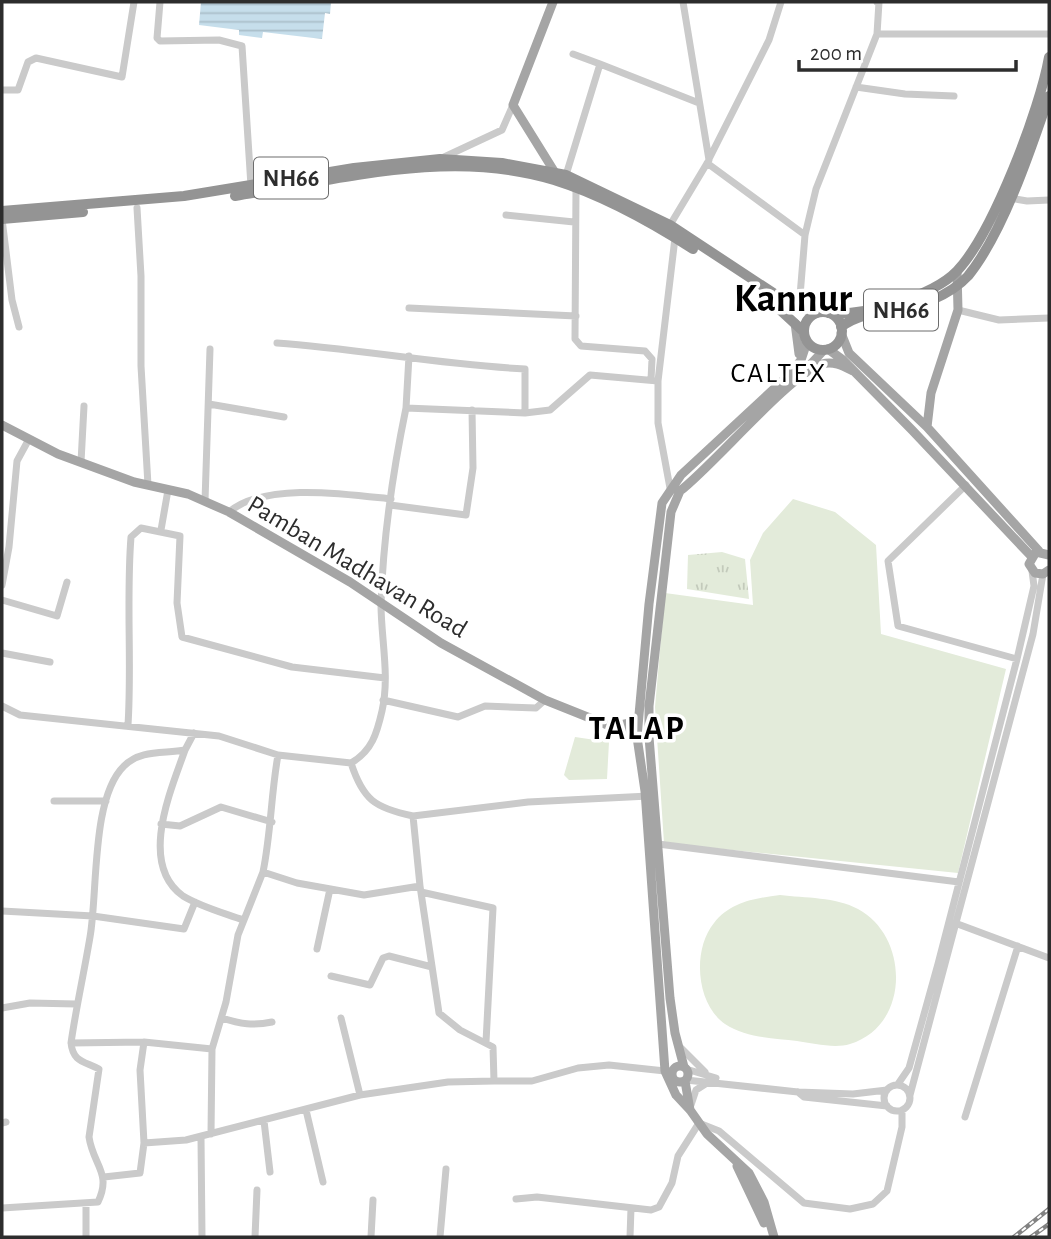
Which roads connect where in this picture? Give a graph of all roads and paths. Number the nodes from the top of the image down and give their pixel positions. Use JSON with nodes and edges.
{"nodes":[{"id":1,"x":134,"y":2,"type":"edge"},
{"id":2,"x":160,"y":2,"type":"edge"},
{"id":3,"x":553,"y":2,"type":"edge"},
{"id":4,"x":683,"y":2,"type":"edge"},
{"id":5,"x":780,"y":2,"type":"edge"},
{"id":6,"x":877,"y":2,"type":"edge"},
{"id":7,"x":877,"y":34,"type":"junction"},
{"id":8,"x":1049,"y":34,"type":"edge"},
{"id":9,"x":573,"y":54,"type":"dead end"},
{"id":10,"x":1049,"y":57,"type":"edge"},
{"id":11,"x":600,"y":64,"type":"junction"},
{"id":12,"x":856,"y":87,"type":"junction"},
{"id":13,"x":1046,"y":87,"type":"edge"},
{"id":14,"x":2,"y":90,"type":"edge"},
{"id":15,"x":954,"y":96,"type":"dead end"},
{"id":16,"x":1049,"y":96,"type":"edge"},
{"id":17,"x":699,"y":103,"type":"junction"},
{"id":18,"x":513,"y":105,"type":"junction"},
{"id":19,"x":1045,"y":120,"type":"edge"},
{"id":20,"x":440,"y":159,"type":"junction"},
{"id":21,"x":708,"y":161,"type":"junction"},
{"id":22,"x":561,"y":177,"type":"junction"},
{"id":23,"x":251,"y":186,"type":"junction"},
{"id":24,"x":576,"y":188,"type":"junction"},
{"id":25,"x":1009,"y":198,"type":"junction"},
{"id":26,"x":1049,"y":200,"type":"edge"},
{"id":27,"x":136,"y":208,"type":"junction"},
{"id":28,"x":2,"y":211,"type":"edge"},
{"id":29,"x":506,"y":215,"type":"dead end"},
{"id":30,"x":2,"y":219,"type":"edge"},
{"id":31,"x":574,"y":222,"type":"junction"},
{"id":32,"x":670,"y":225,"type":"junction"},
{"id":33,"x":805,"y":235,"type":"junction"},
{"id":34,"x":676,"y":238,"type":"junction"},
{"id":35,"x":957,"y":271,"type":"junction"},
{"id":36,"x":958,"y":285,"type":"junction"},
{"id":37,"x":770,"y":297,"type":"junction"},
{"id":38,"x":409,"y":308,"type":"dead end"},
{"id":39,"x":799,"y":308,"type":"junction"},
{"id":40,"x":958,"y":310,"type":"junction"},
{"id":41,"x":823,"y":313,"type":"junction"},
{"id":42,"x":576,"y":316,"type":"junction"},
{"id":43,"x":1049,"y":318,"type":"edge"},
{"id":44,"x":794,"y":322,"type":"junction"},
{"id":45,"x":19,"y":327,"type":"dead end"},
{"id":46,"x":841,"y":330,"type":"junction"},
{"id":47,"x":805,"y":337,"type":"junction"},
{"id":48,"x":277,"y":342,"type":"dead end"},
{"id":49,"x":210,"y":349,"type":"dead end"},
{"id":50,"x":826,"y":350,"type":"junction"},
{"id":51,"x":409,"y":356,"type":"junction"},
{"id":52,"x":853,"y":371,"type":"junction"},
{"id":53,"x":794,"y":377,"type":"junction"},
{"id":54,"x":654,"y":381,"type":"junction"},
{"id":55,"x":209,"y":404,"type":"junction"},
{"id":56,"x":84,"y":406,"type":"dead end"},
{"id":57,"x":406,"y":408,"type":"junction"},
{"id":58,"x":472,"y":411,"type":"junction"},
{"id":59,"x":525,"y":413,"type":"junction"},
{"id":60,"x":284,"y":417,"type":"dead end"},
{"id":61,"x":2,"y":425,"type":"edge"},
{"id":62,"x":927,"y":427,"type":"junction"},
{"id":63,"x":29,"y":439,"type":"junction"},
{"id":64,"x":81,"y":461,"type":"junction"},
{"id":65,"x":148,"y":485,"type":"junction"},
{"id":66,"x":966,"y":485,"type":"junction"},
{"id":67,"x":670,"y":488,"type":"junction"},
{"id":68,"x":168,"y":490,"type":"junction"},
{"id":69,"x":680,"y":491,"type":"junction"},
{"id":70,"x":205,"y":501,"type":"junction"},
{"id":71,"x":391,"y":502,"type":"junction"},
{"id":72,"x":229,"y":512,"type":"junction"},
{"id":73,"x":161,"y":530,"type":"junction"},
{"id":74,"x":6,"y":538,"type":"edge"},
{"id":75,"x":1043,"y":554,"type":"edge"},
{"id":76,"x":1032,"y":571,"type":"junction"},
{"id":77,"x":1047,"y":573,"type":"edge"},
{"id":78,"x":67,"y":582,"type":"dead end"},
{"id":79,"x":2,"y":585,"type":"edge"},
{"id":80,"x":2,"y":600,"type":"edge"},
{"id":81,"x":381,"y":604,"type":"junction"},
{"id":82,"x":2,"y":653,"type":"edge"},
{"id":83,"x":1017,"y":659,"type":"junction"},
{"id":84,"x":50,"y":662,"type":"dead end"},
{"id":85,"x":385,"y":678,"type":"junction"},
{"id":86,"x":545,"y":699,"type":"junction"},
{"id":87,"x":383,"y":700,"type":"junction"},
{"id":88,"x":2,"y":706,"type":"edge"},
{"id":89,"x":638,"y":721,"type":"junction"},
{"id":90,"x":128,"y":725,"type":"junction"},
{"id":91,"x":610,"y":727,"type":"junction"},
{"id":92,"x":194,"y":733,"type":"junction"},
{"id":93,"x":637,"y":737,"type":"junction"},
{"id":94,"x":649,"y":737,"type":"junction"},
{"id":95,"x":185,"y":750,"type":"junction"},
{"id":96,"x":278,"y":755,"type":"junction"},
{"id":97,"x":351,"y":763,"type":"junction"},
{"id":98,"x":649,"y":796,"type":"junction"},
{"id":99,"x":54,"y":801,"type":"dead end"},
{"id":100,"x":106,"y":801,"type":"junction"},
{"id":101,"x":413,"y":816,"type":"junction"},
{"id":102,"x":272,"y":822,"type":"junction"},
{"id":103,"x":161,"y":824,"type":"junction"},
{"id":104,"x":657,"y":844,"type":"junction"},
{"id":105,"x":262,"y":872,"type":"junction"},
{"id":106,"x":959,"y":882,"type":"junction"},
{"id":107,"x":330,"y":889,"type":"junction"},
{"id":108,"x":421,"y":889,"type":"junction"},
{"id":109,"x":195,"y":902,"type":"junction"},
{"id":110,"x":2,"y":911,"type":"edge"},
{"id":111,"x":93,"y":916,"type":"junction"},
{"id":112,"x":243,"y":920,"type":"junction"},
{"id":113,"x":948,"y":920,"type":"junction"},
{"id":114,"x":958,"y":924,"type":"junction"},
{"id":115,"x":1018,"y":946,"type":"junction"},
{"id":116,"x":317,"y":949,"type":"dead end"},
{"id":117,"x":1049,"y":958,"type":"edge"},
{"id":118,"x":432,"y":967,"type":"junction"},
{"id":119,"x":331,"y":975,"type":"dead end"},
{"id":120,"x":76,"y":1004,"type":"junction"},
{"id":121,"x":2,"y":1008,"type":"edge"},
{"id":122,"x":222,"y":1018,"type":"junction"},
{"id":123,"x":341,"y":1018,"type":"dead end"},
{"id":124,"x":272,"y":1022,"type":"dead end"},
{"id":125,"x":144,"y":1042,"type":"junction"},
{"id":126,"x":486,"y":1042,"type":"junction"},
{"id":127,"x":71,"y":1043,"type":"junction"},
{"id":128,"x":678,"y":1045,"type":"junction"},
{"id":129,"x":212,"y":1049,"type":"junction"},
{"id":130,"x":685,"y":1068,"type":"junction"},
{"id":131,"x":676,"y":1077,"type":"junction"},
{"id":132,"x":711,"y":1078,"type":"junction"},
{"id":133,"x":494,"y":1081,"type":"junction"},
{"id":134,"x":898,"y":1084,"type":"junction"},
{"id":135,"x":887,"y":1090,"type":"junction"},
{"id":136,"x":798,"y":1092,"type":"junction"},
{"id":137,"x":360,"y":1094,"type":"junction"},
{"id":138,"x":911,"y":1095,"type":"junction"},
{"id":139,"x":887,"y":1106,"type":"junction"},
{"id":140,"x":306,"y":1110,"type":"junction"},
{"id":141,"x":690,"y":1110,"type":"junction"},
{"id":142,"x":902,"y":1110,"type":"junction"},
{"id":143,"x":965,"y":1117,"type":"dead end"},
{"id":144,"x":264,"y":1121,"type":"junction"},
{"id":145,"x":699,"y":1123,"type":"junction"},
{"id":146,"x":211,"y":1134,"type":"junction"},
{"id":147,"x":201,"y":1137,"type":"junction"},
{"id":148,"x":144,"y":1143,"type":"junction"},
{"id":149,"x":735,"y":1161,"type":"junction"},
{"id":150,"x":446,"y":1169,"type":"dead end"},
{"id":151,"x":270,"y":1172,"type":"dead end"},
{"id":152,"x":104,"y":1177,"type":"junction"},
{"id":153,"x":323,"y":1182,"type":"dead end"},
{"id":154,"x":257,"y":1190,"type":"dead end"},
{"id":155,"x":516,"y":1199,"type":"dead end"},
{"id":156,"x":373,"y":1200,"type":"dead end"},
{"id":157,"x":86,"y":1204,"type":"junction"},
{"id":158,"x":2,"y":1208,"type":"edge"},
{"id":159,"x":631,"y":1208,"type":"junction"},
{"id":160,"x":86,"y":1237,"type":"edge"},
{"id":161,"x":202,"y":1237,"type":"edge"},
{"id":162,"x":255,"y":1237,"type":"edge"},
{"id":163,"x":371,"y":1237,"type":"edge"},
{"id":164,"x":440,"y":1237,"type":"edge"},
{"id":165,"x":631,"y":1237,"type":"edge"},
{"id":166,"x":768,"y":1237,"type":"edge"},
{"id":167,"x":774,"y":1237,"type":"edge"}],
"edges":[{"from":1,"to":14,"type":"street"},
{"from":2,"to":23,"type":"street"},
{"from":3,"to":18,"type":"main road"},
{"from":4,"to":17,"type":"street"},
{"from":5,"to":21,"type":"street"},
{"from":6,"to":7,"type":"street"},
{"from":7,"to":8,"type":"street"},
{"from":7,"to":12,"type":"street"},
{"from":9,"to":11,"type":"street"},
{"from":10,"to":13,"type":"highway","number":"NH66"},
{"from":11,"to":17,"type":"street"},
{"from":11,"to":22,"type":"street"},
{"from":12,"to":15,"type":"street"},
{"from":12,"to":33,"type":"street"},
{"from":13,"to":35,"type":"highway","number":"NH66"},
{"from":16,"to":19,"type":"highway","number":"NH66"},
{"from":17,"to":21,"type":"street"},
{"from":18,"to":20,"type":"street"},
{"from":18,"to":22,"type":"main road"},
{"from":19,"to":25,"type":"highway","number":"NH66"},
{"from":20,"to":22,"type":"highway","number":"NH66"},
{"from":20,"to":23,"type":"highway","number":"NH66"},
{"from":21,"to":32,"type":"street"},
{"from":21,"to":33,"type":"street"},
{"from":22,"to":24,"type":"highway","number":"NH66"},
{"from":22,"to":27,"type":"highway","number":"NH66"},
{"from":22,"to":32,"type":"highway","number":"NH66"},
{"from":23,"to":28,"type":"highway","number":"NH66"},
{"from":24,"to":31,"type":"street"},
{"from":24,"to":34,"type":"highway","number":"NH66"},
{"from":25,"to":26,"type":"street"},
{"from":25,"to":36,"type":"highway","number":"NH66"},
{"from":27,"to":30,"type":"highway","number":"NH66"},
{"from":27,"to":65,"type":"street"},
{"from":29,"to":31,"type":"street"},
{"from":30,"to":45,"type":"street"},
{"from":31,"to":42,"type":"street"},
{"from":32,"to":37,"type":"highway","number":"NH66"},
{"from":33,"to":39,"type":"street"},
{"from":34,"to":37,"type":"highway","number":"NH66"},
{"from":34,"to":54,"type":"street"},
{"from":35,"to":36,"type":"main road"},
{"from":35,"to":41,"type":"highway","number":"NH66"},
{"from":36,"to":40,"type":"main road"},
{"from":36,"to":46,"type":"highway","number":"NH66"},
{"from":37,"to":39,"type":"highway"},
{"from":37,"to":44,"type":"highway","number":"NH66"},
{"from":38,"to":42,"type":"street"},
{"from":39,"to":41,"type":"highway"},
{"from":40,"to":43,"type":"street"},
{"from":40,"to":62,"type":"main road"},
{"from":41,"to":46,"type":"highway","number":"NH66"},
{"from":41,"to":47,"type":"highway"},
{"from":42,"to":54,"type":"street"},
{"from":44,"to":47,"type":"highway","number":"NH66"},
{"from":44,"to":53,"type":"main road"},
{"from":46,"to":50,"type":"highway","number":"NH66"},
{"from":46,"to":62,"type":"main road"},
{"from":47,"to":50,"type":"highway","number":"NH66"},
{"from":47,"to":53,"type":"main road"},
{"from":48,"to":51,"type":"street"},
{"from":49,"to":55,"type":"street"},
{"from":50,"to":52,"type":"main road"},
{"from":50,"to":53,"type":"main road"},
{"from":51,"to":57,"type":"street"},
{"from":51,"to":59,"type":"street"},
{"from":52,"to":53,"type":"main road"},
{"from":52,"to":66,"type":"main road"},
{"from":53,"to":67,"type":"main road"},
{"from":53,"to":69,"type":"main road"},
{"from":54,"to":59,"type":"street"},
{"from":54,"to":67,"type":"street"},
{"from":55,"to":60,"type":"street"},
{"from":55,"to":70,"type":"street"},
{"from":56,"to":64,"type":"street"},
{"from":57,"to":58,"type":"street"},
{"from":57,"to":71,"type":"street"},
{"from":58,"to":59,"type":"street"},
{"from":58,"to":71,"type":"street"},
{"from":61,"to":63,"type":"main road","name":"Pamban Madhavan Road"},
{"from":62,"to":75,"type":"main road"},
{"from":63,"to":64,"type":"main road","name":"Pamban Madhavan Road"},
{"from":63,"to":74,"type":"street"},
{"from":64,"to":65,"type":"main road","name":"Pamban Madhavan Road"},
{"from":65,"to":68,"type":"main road","name":"Pamban Madhavan Road"},
{"from":66,"to":75,"type":"main road"},
{"from":66,"to":83,"type":"street"},
{"from":67,"to":69,"type":"street"},
{"from":67,"to":89,"type":"main road"},
{"from":68,"to":70,"type":"main road","name":"Pamban Madhavan Road"},
{"from":68,"to":73,"type":"street"},
{"from":69,"to":94,"type":"main road"},
{"from":70,"to":72,"type":"main road","name":"Pamban Madhavan Road"},
{"from":71,"to":72,"type":"street"},
{"from":71,"to":81,"type":"street"},
{"from":72,"to":81,"type":"main road","name":"Pamban Madhavan Road"},
{"from":73,"to":85,"type":"street"},
{"from":73,"to":90,"type":"street"},
{"from":74,"to":79,"type":"street"},
{"from":75,"to":76,"type":"main road"},
{"from":76,"to":77,"type":"main road"},
{"from":76,"to":83,"type":"street"},
{"from":77,"to":114,"type":"street"},
{"from":78,"to":80,"type":"street"},
{"from":81,"to":85,"type":"street"},
{"from":81,"to":86,"type":"main road","name":"Pamban Madhavan Road"},
{"from":82,"to":84,"type":"street"},
{"from":83,"to":106,"type":"street"},
{"from":85,"to":87,"type":"street"},
{"from":86,"to":87,"type":"street"},
{"from":86,"to":91,"type":"main road","name":"Pamban Madhavan Road"},
{"from":87,"to":97,"type":"street"},
{"from":88,"to":90,"type":"street"},
{"from":89,"to":91,"type":"main road"},
{"from":89,"to":93,"type":"main road"},
{"from":90,"to":92,"type":"street"},
{"from":91,"to":93,"type":"main road","name":"Pamban Madhavan Road"},
{"from":92,"to":95,"type":"street"},
{"from":92,"to":96,"type":"street"},
{"from":93,"to":94,"type":"main road","name":"Pamban Madhavan Road"},
{"from":93,"to":98,"type":"main road"},
{"from":94,"to":98,"type":"main road"},
{"from":95,"to":100,"type":"street"},
{"from":95,"to":103,"type":"street"},
{"from":96,"to":97,"type":"street"},
{"from":96,"to":102,"type":"street"},
{"from":97,"to":101,"type":"street"},
{"from":98,"to":101,"type":"street"},
{"from":98,"to":104,"type":"main road"},
{"from":98,"to":131,"type":"main road"},
{"from":99,"to":100,"type":"street"},
{"from":100,"to":111,"type":"street"},
{"from":101,"to":108,"type":"street"},
{"from":102,"to":103,"type":"street"},
{"from":102,"to":105,"type":"street"},
{"from":103,"to":109,"type":"street"},
{"from":104,"to":106,"type":"street"},
{"from":104,"to":128,"type":"main road"},
{"from":105,"to":107,"type":"street"},
{"from":105,"to":112,"type":"street"},
{"from":106,"to":113,"type":"street"},
{"from":107,"to":108,"type":"street"},
{"from":107,"to":116,"type":"street"},
{"from":108,"to":118,"type":"street"},
{"from":108,"to":126,"type":"street"},
{"from":109,"to":111,"type":"street"},
{"from":109,"to":112,"type":"street"},
{"from":110,"to":111,"type":"street"},
{"from":111,"to":120,"type":"street"},
{"from":112,"to":122,"type":"street"},
{"from":113,"to":114,"type":"street"},
{"from":113,"to":134,"type":"street"},
{"from":114,"to":115,"type":"street"},
{"from":114,"to":138,"type":"street"},
{"from":115,"to":117,"type":"street"},
{"from":115,"to":143,"type":"street"},
{"from":118,"to":119,"type":"street"},
{"from":118,"to":126,"type":"street"},
{"from":120,"to":121,"type":"street"},
{"from":120,"to":127,"type":"street"},
{"from":122,"to":124,"type":"street"},
{"from":122,"to":129,"type":"street"},
{"from":123,"to":137,"type":"street"},
{"from":125,"to":127,"type":"street"},
{"from":125,"to":129,"type":"street"},
{"from":125,"to":148,"type":"street"},
{"from":126,"to":133,"type":"street"},
{"from":127,"to":152,"type":"street"},
{"from":128,"to":130,"type":"main road"},
{"from":128,"to":132,"type":"street"},
{"from":129,"to":146,"type":"street"},
{"from":130,"to":131,"type":"main road"},
{"from":130,"to":131,"type":"main road"},
{"from":130,"to":132,"type":"street"},
{"from":131,"to":132,"type":"street"},
{"from":131,"to":133,"type":"street"},
{"from":131,"to":141,"type":"main road"},
{"from":131,"to":141,"type":"main road"},
{"from":132,"to":136,"type":"street"},
{"from":132,"to":141,"type":"street"},
{"from":133,"to":137,"type":"street"},
{"from":134,"to":135,"type":"street"},
{"from":134,"to":138,"type":"street"},
{"from":135,"to":136,"type":"street"},
{"from":135,"to":139,"type":"street"},
{"from":136,"to":139,"type":"street"},
{"from":137,"to":140,"type":"street"},
{"from":138,"to":142,"type":"street"},
{"from":139,"to":142,"type":"street"},
{"from":140,"to":144,"type":"street"},
{"from":140,"to":153,"type":"street"},
{"from":141,"to":145,"type":"main road"},
{"from":142,"to":145,"type":"street"},
{"from":144,"to":146,"type":"street"},
{"from":144,"to":151,"type":"street"},
{"from":145,"to":149,"type":"main road"},
{"from":145,"to":159,"type":"street"},
{"from":146,"to":147,"type":"street"},
{"from":147,"to":148,"type":"street"},
{"from":147,"to":161,"type":"street"},
{"from":148,"to":152,"type":"street"},
{"from":149,"to":166,"type":"main road"},
{"from":149,"to":167,"type":"main road"},
{"from":150,"to":164,"type":"street"},
{"from":152,"to":157,"type":"street"},
{"from":154,"to":162,"type":"street"},
{"from":155,"to":159,"type":"street"},
{"from":156,"to":163,"type":"street"},
{"from":157,"to":158,"type":"street"},
{"from":157,"to":160,"type":"street"},
{"from":159,"to":165,"type":"street"}]}
